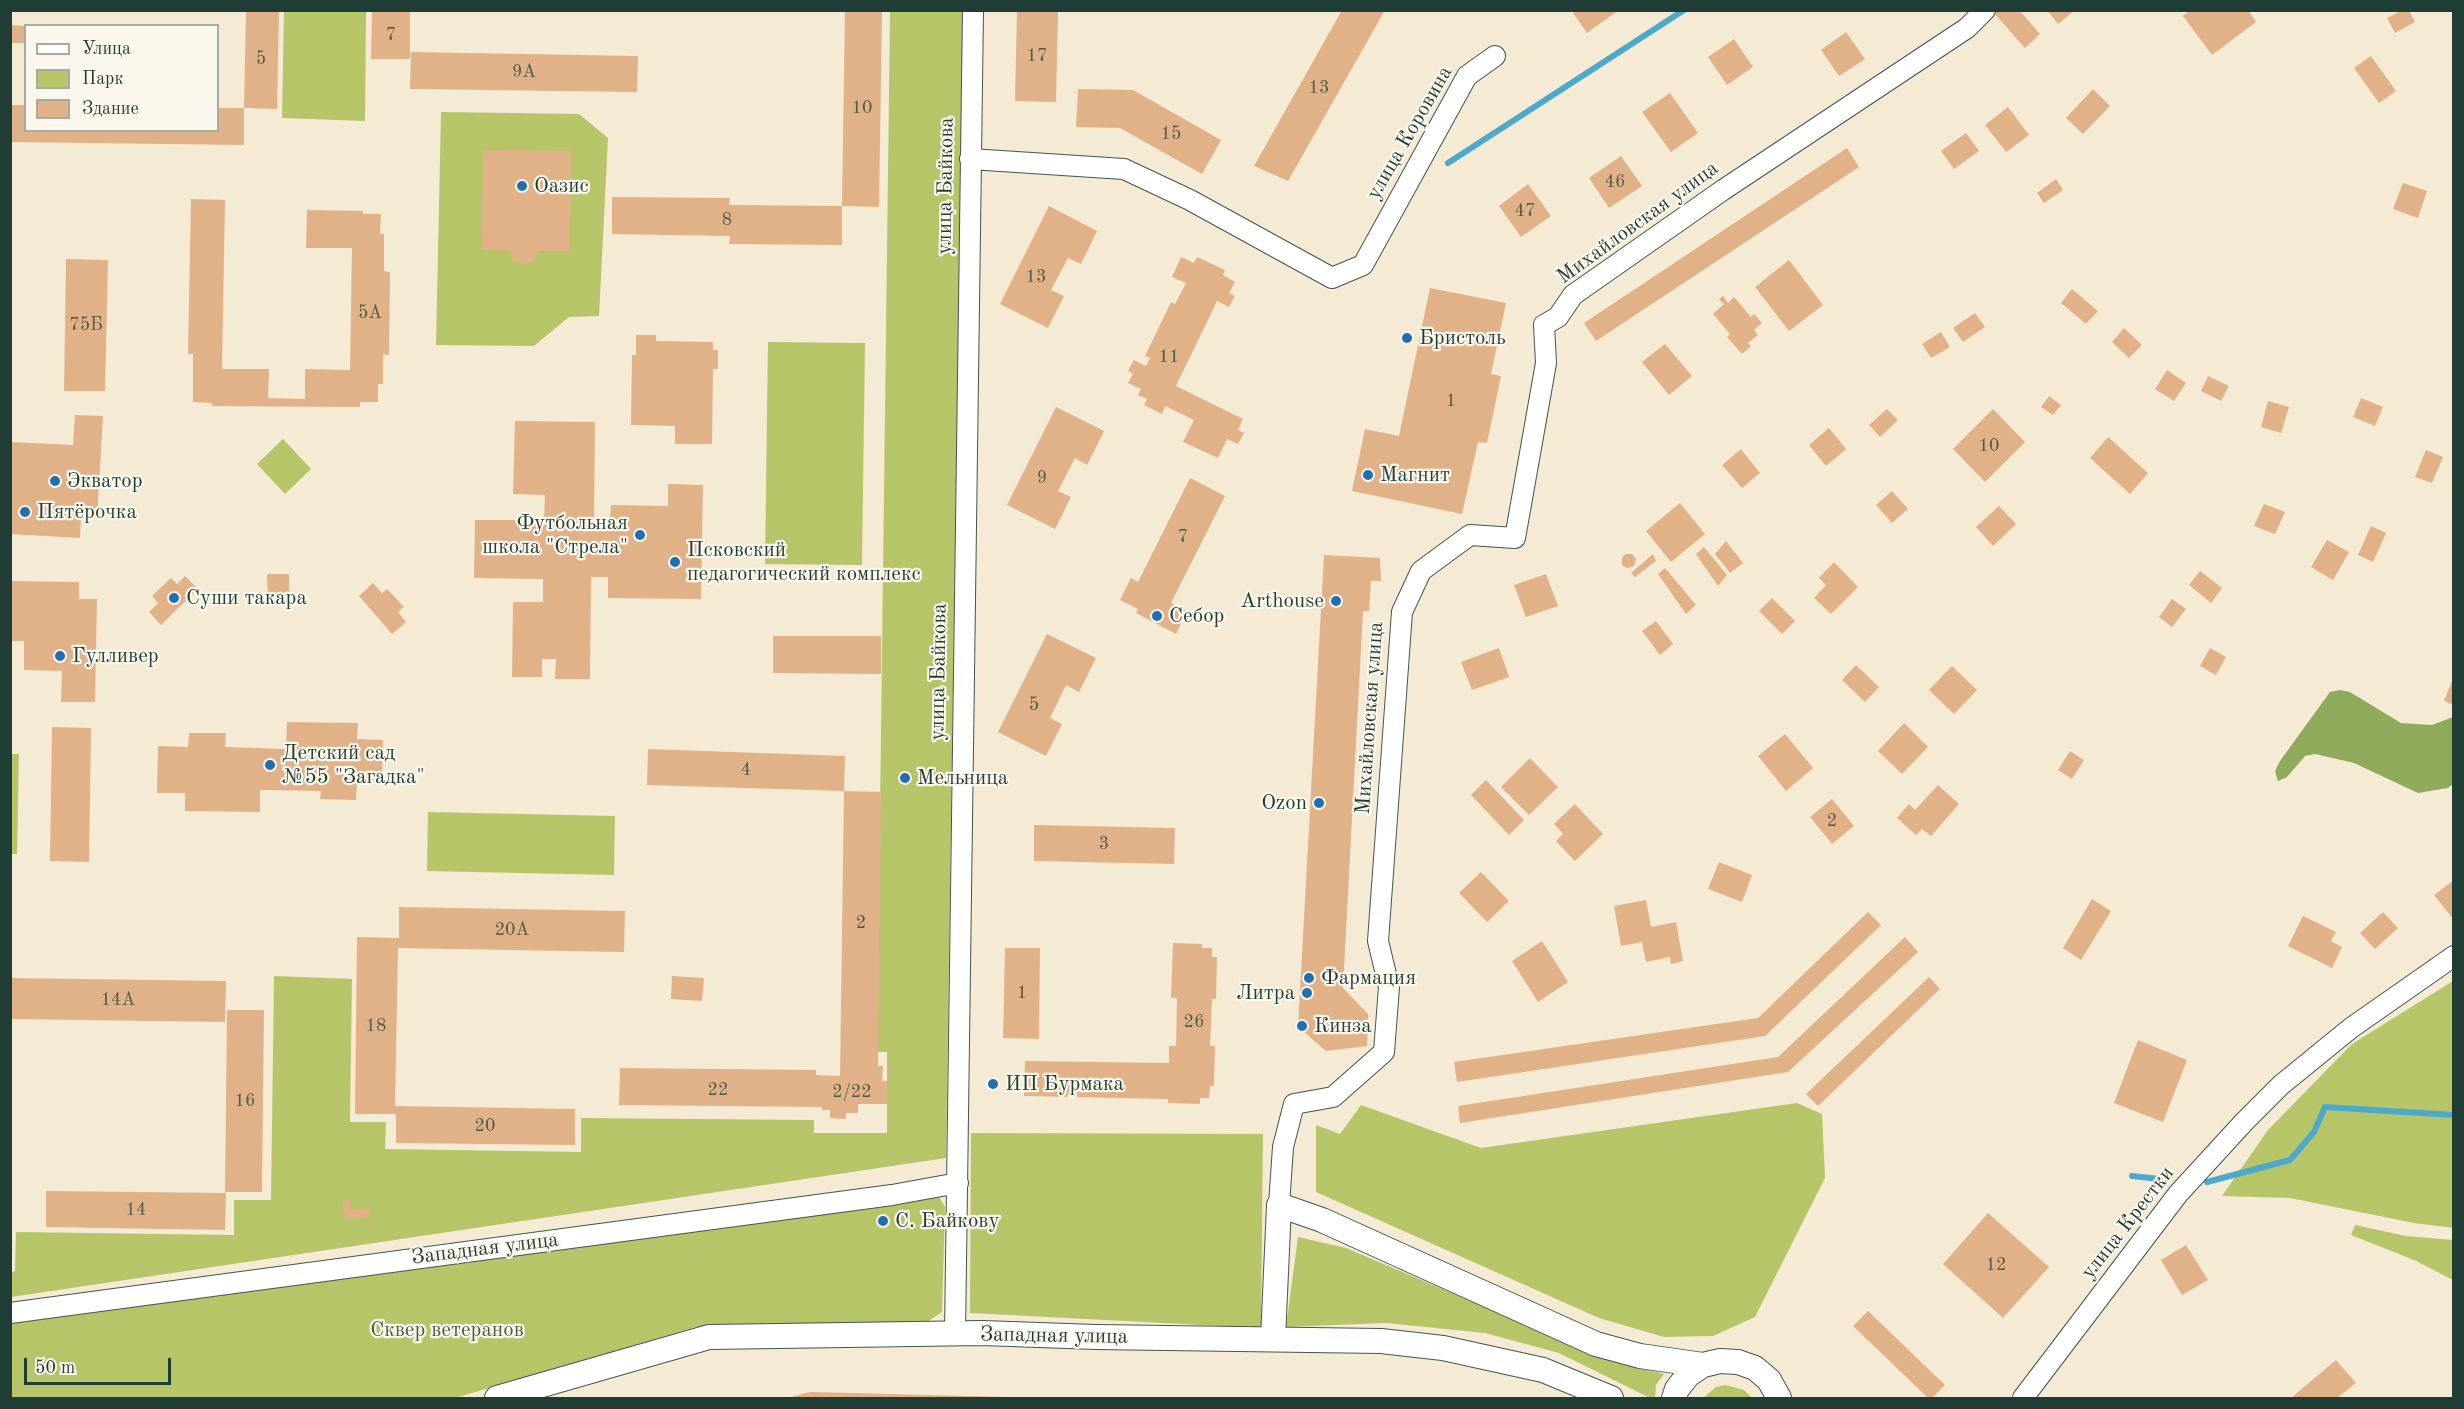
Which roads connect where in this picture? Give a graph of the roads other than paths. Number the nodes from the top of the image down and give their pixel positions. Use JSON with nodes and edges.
{"nodes":[{"id":1,"x":973,"y":10,"type":"edge"},
{"id":2,"x":1985,"y":10,"type":"edge"},
{"id":3,"x":1495,"y":56,"type":"dead end"},
{"id":4,"x":970,"y":159,"type":"junction"},
{"id":5,"x":2454,"y":956,"type":"edge"},
{"id":6,"x":958,"y":1183,"type":"junction"},
{"id":7,"x":1279,"y":1204,"type":"junction"},
{"id":8,"x":10,"y":1313,"type":"edge"},
{"id":9,"x":955,"y":1335,"type":"junction"},
{"id":10,"x":1273,"y":1339,"type":"junction"},
{"id":11,"x":1703,"y":1365,"type":"junction"},
{"id":12,"x":497,"y":1398,"type":"edge"},
{"id":13,"x":1611,"y":1398,"type":"edge"},
{"id":14,"x":1674,"y":1398,"type":"edge"},
{"id":15,"x":1779,"y":1398,"type":"edge"},
{"id":16,"x":2024,"y":1398,"type":"edge"}],
"edges":[{"from":1,"to":4,"type":"street","name":"улица Байкова"},
{"from":2,"to":7,"type":"street","name":"Михайловская улица"},
{"from":3,"to":4,"type":"street","name":"улица Коровина"},
{"from":4,"to":6,"type":"street","name":"улица Байкова"},
{"from":5,"to":16,"type":"street","name":"улица Крестки"},
{"from":6,"to":8,"type":"street","name":"Западная улица"},
{"from":6,"to":9,"type":"street","name":"улица Байкова"},
{"from":7,"to":10,"type":"street"},
{"from":7,"to":11,"type":"street"},
{"from":9,"to":10,"type":"street","name":"Западная улица"},
{"from":9,"to":12,"type":"street","name":"Западная улица"},
{"from":10,"to":13,"type":"street","name":"Западная улица"},
{"from":11,"to":14,"type":"street"},
{"from":11,"to":15,"type":"street"}]}
